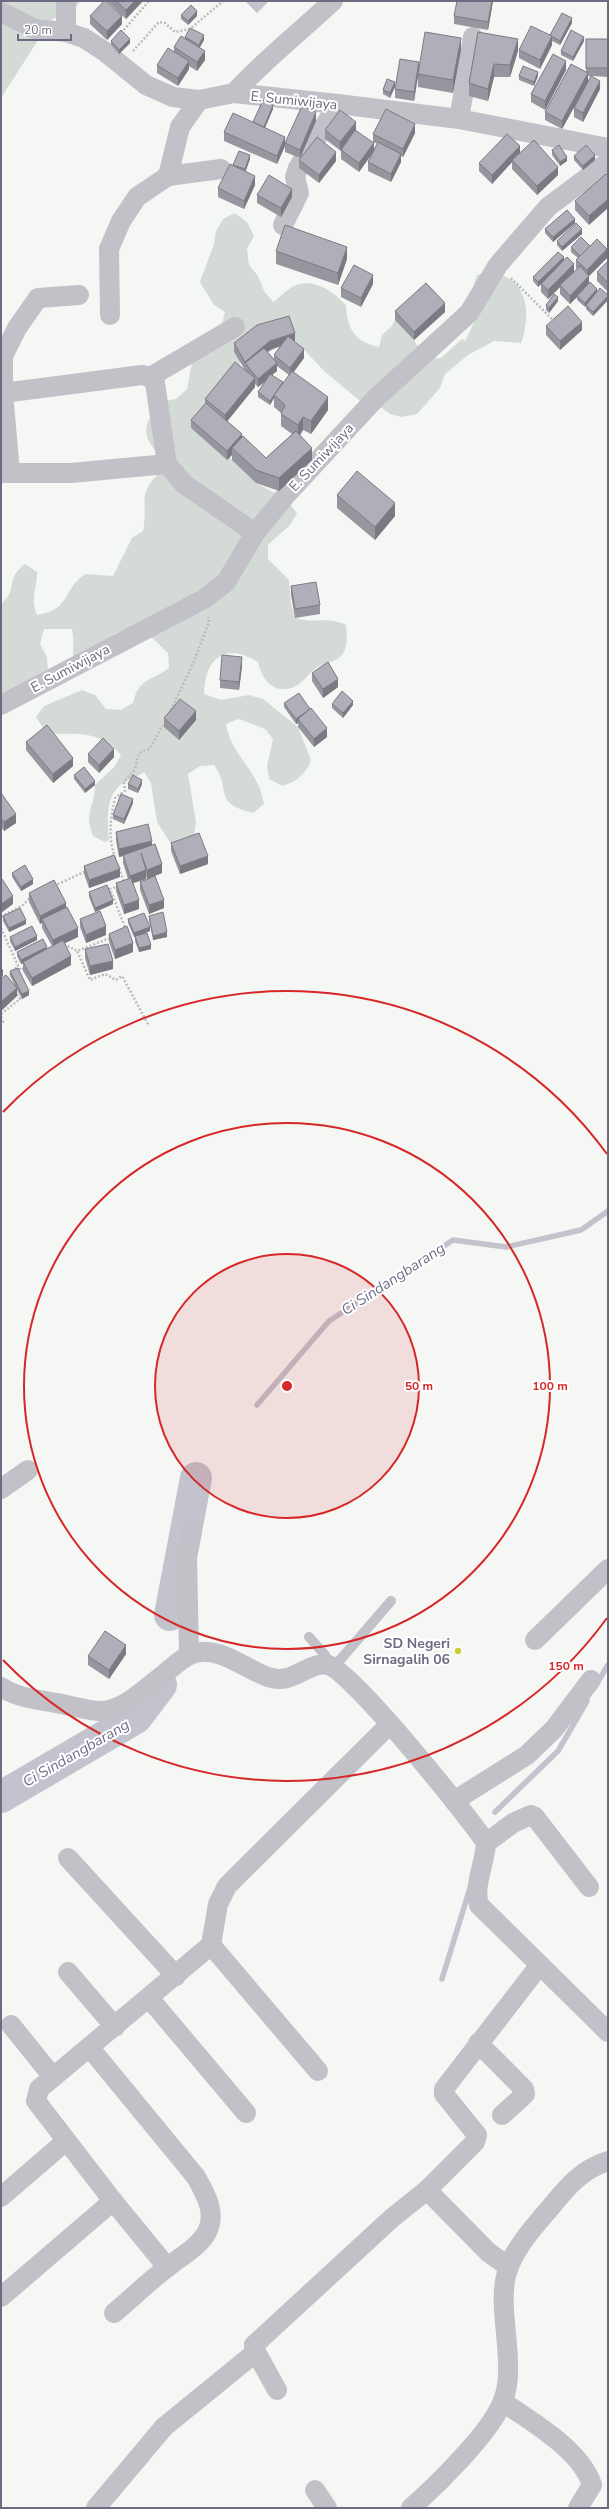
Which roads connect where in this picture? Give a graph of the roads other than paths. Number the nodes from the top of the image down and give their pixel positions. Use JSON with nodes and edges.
{"nodes":[{"id":1,"x":66,"y":1,"type":"edge"},
{"id":2,"x":333,"y":1,"type":"edge"},
{"id":3,"x":1,"y":12,"type":"edge"},
{"id":4,"x":66,"y":32,"type":"junction"},
{"id":5,"x":473,"y":37,"type":"dead end"},
{"id":6,"x":234,"y":93,"type":"junction"},
{"id":7,"x":200,"y":100,"type":"junction"},
{"id":8,"x":338,"y":104,"type":"junction"},
{"id":9,"x":459,"y":119,"type":"junction"},
{"id":10,"x":608,"y":148,"type":"edge"},
{"id":11,"x":608,"y":162,"type":"edge"},
{"id":12,"x":221,"y":169,"type":"dead end"},
{"id":13,"x":168,"y":176,"type":"junction"},
{"id":14,"x":283,"y":225,"type":"edge"},
{"id":15,"x":79,"y":295,"type":"dead end"},
{"id":16,"x":110,"y":315,"type":"dead end"},
{"id":17,"x":235,"y":327,"type":"dead end"},
{"id":18,"x":150,"y":377,"type":"junction"},
{"id":19,"x":2,"y":399,"type":"edge"},
{"id":20,"x":167,"y":464,"type":"junction"},
{"id":21,"x":6,"y":472,"type":"edge"},
{"id":22,"x":255,"y":533,"type":"junction"},
{"id":23,"x":1,"y":705,"type":"edge"},
{"id":24,"x":28,"y":1470,"type":"dead end"},
{"id":25,"x":1,"y":1489,"type":"edge"},
{"id":26,"x":192,"y":1531,"type":"dead end"},
{"id":27,"x":608,"y":1569,"type":"edge"},
{"id":28,"x":391,"y":1601,"type":"dead end"},
{"id":29,"x":309,"y":1637,"type":"dead end"},
{"id":30,"x":535,"y":1640,"type":"dead end"},
{"id":31,"x":189,"y":1655,"type":"junction"},
{"id":32,"x":331,"y":1666,"type":"junction"},
{"id":33,"x":591,"y":1680,"type":"dead end"},
{"id":34,"x":1,"y":1688,"type":"edge"},
{"id":35,"x":390,"y":1724,"type":"junction"},
{"id":36,"x":454,"y":1801,"type":"junction"},
{"id":37,"x":486,"y":1843,"type":"junction"},
{"id":38,"x":68,"y":1858,"type":"dead end"},
{"id":39,"x":589,"y":1887,"type":"dead end"},
{"id":40,"x":211,"y":1945,"type":"junction"},
{"id":41,"x":539,"y":1966,"type":"junction"},
{"id":42,"x":68,"y":1972,"type":"dead end"},
{"id":43,"x":176,"y":1976,"type":"junction"},
{"id":44,"x":149,"y":1998,"type":"junction"},
{"id":45,"x":11,"y":2025,"type":"dead end"},
{"id":46,"x":115,"y":2027,"type":"junction"},
{"id":47,"x":608,"y":2032,"type":"edge"},
{"id":48,"x":478,"y":2043,"type":"junction"},
{"id":49,"x":90,"y":2048,"type":"junction"},
{"id":50,"x":318,"y":2071,"type":"dead end"},
{"id":51,"x":54,"y":2078,"type":"junction"},
{"id":52,"x":246,"y":2114,"type":"dead end"},
{"id":53,"x":502,"y":2115,"type":"dead end"},
{"id":54,"x":66,"y":2141,"type":"junction"},
{"id":55,"x":608,"y":2161,"type":"edge"},
{"id":56,"x":426,"y":2190,"type":"junction"},
{"id":57,"x":2,"y":2193,"type":"edge"},
{"id":58,"x":113,"y":2201,"type":"junction"},
{"id":59,"x":167,"y":2267,"type":"junction"},
{"id":60,"x":509,"y":2267,"type":"junction"},
{"id":61,"x":1,"y":2297,"type":"edge"},
{"id":62,"x":114,"y":2313,"type":"dead end"},
{"id":63,"x":256,"y":2352,"type":"junction"},
{"id":64,"x":277,"y":2390,"type":"dead end"},
{"id":65,"x":503,"y":2402,"type":"junction"},
{"id":66,"x":315,"y":2490,"type":"dead end"},
{"id":67,"x":96,"y":2508,"type":"edge"},
{"id":68,"x":327,"y":2508,"type":"edge"},
{"id":69,"x":411,"y":2508,"type":"edge"},
{"id":70,"x":578,"y":2508,"type":"edge"}],
"edges":[{"from":1,"to":4,"type":"street"},
{"from":2,"to":6,"type":"street"},
{"from":3,"to":4,"type":"street","name":"E. Sumiwijaya"},
{"from":4,"to":7,"type":"street","name":"E. Sumiwijaya"},
{"from":5,"to":9,"type":"street"},
{"from":6,"to":7,"type":"street","name":"E. Sumiwijaya"},
{"from":6,"to":8,"type":"street","name":"E. Sumiwijaya"},
{"from":7,"to":13,"type":"street"},
{"from":8,"to":9,"type":"street","name":"E. Sumiwijaya"},
{"from":8,"to":14,"type":"street"},
{"from":9,"to":10,"type":"street","name":"E. Sumiwijaya"},
{"from":11,"to":22,"type":"street","name":"E. Sumiwijaya"},
{"from":12,"to":13,"type":"street"},
{"from":13,"to":16,"type":"street"},
{"from":15,"to":19,"type":"street"},
{"from":17,"to":18,"type":"street"},
{"from":18,"to":19,"type":"street"},
{"from":18,"to":20,"type":"street"},
{"from":19,"to":21,"type":"street"},
{"from":20,"to":21,"type":"street"},
{"from":20,"to":22,"type":"street"},
{"from":22,"to":23,"type":"street","name":"E. Sumiwijaya"},
{"from":24,"to":25,"type":"street"},
{"from":26,"to":31,"type":"street"},
{"from":27,"to":30,"type":"street"},
{"from":28,"to":32,"type":"lane"},
{"from":29,"to":32,"type":"lane"},
{"from":31,"to":32,"type":"street"},
{"from":31,"to":34,"type":"street"},
{"from":32,"to":35,"type":"street"},
{"from":33,"to":36,"type":"street"},
{"from":35,"to":36,"type":"street"},
{"from":35,"to":40,"type":"street"},
{"from":36,"to":37,"type":"street"},
{"from":37,"to":39,"type":"street"},
{"from":37,"to":41,"type":"street"},
{"from":38,"to":43,"type":"street"},
{"from":40,"to":43,"type":"street"},
{"from":40,"to":50,"type":"street"},
{"from":41,"to":47,"type":"street"},
{"from":41,"to":48,"type":"street"},
{"from":42,"to":46,"type":"street"},
{"from":43,"to":44,"type":"street"},
{"from":44,"to":46,"type":"street"},
{"from":44,"to":52,"type":"street"},
{"from":45,"to":51,"type":"street"},
{"from":46,"to":49,"type":"street"},
{"from":48,"to":53,"type":"street"},
{"from":48,"to":56,"type":"street"},
{"from":49,"to":51,"type":"street"},
{"from":49,"to":59,"type":"street"},
{"from":51,"to":54,"type":"street"},
{"from":54,"to":57,"type":"street"},
{"from":54,"to":58,"type":"street"},
{"from":55,"to":60,"type":"street"},
{"from":56,"to":60,"type":"street"},
{"from":56,"to":63,"type":"street"},
{"from":58,"to":59,"type":"street"},
{"from":58,"to":61,"type":"street"},
{"from":59,"to":62,"type":"street"},
{"from":60,"to":65,"type":"street"},
{"from":63,"to":64,"type":"street"},
{"from":63,"to":67,"type":"street"},
{"from":65,"to":69,"type":"street"},
{"from":65,"to":70,"type":"street"},
{"from":66,"to":68,"type":"street"}]}
